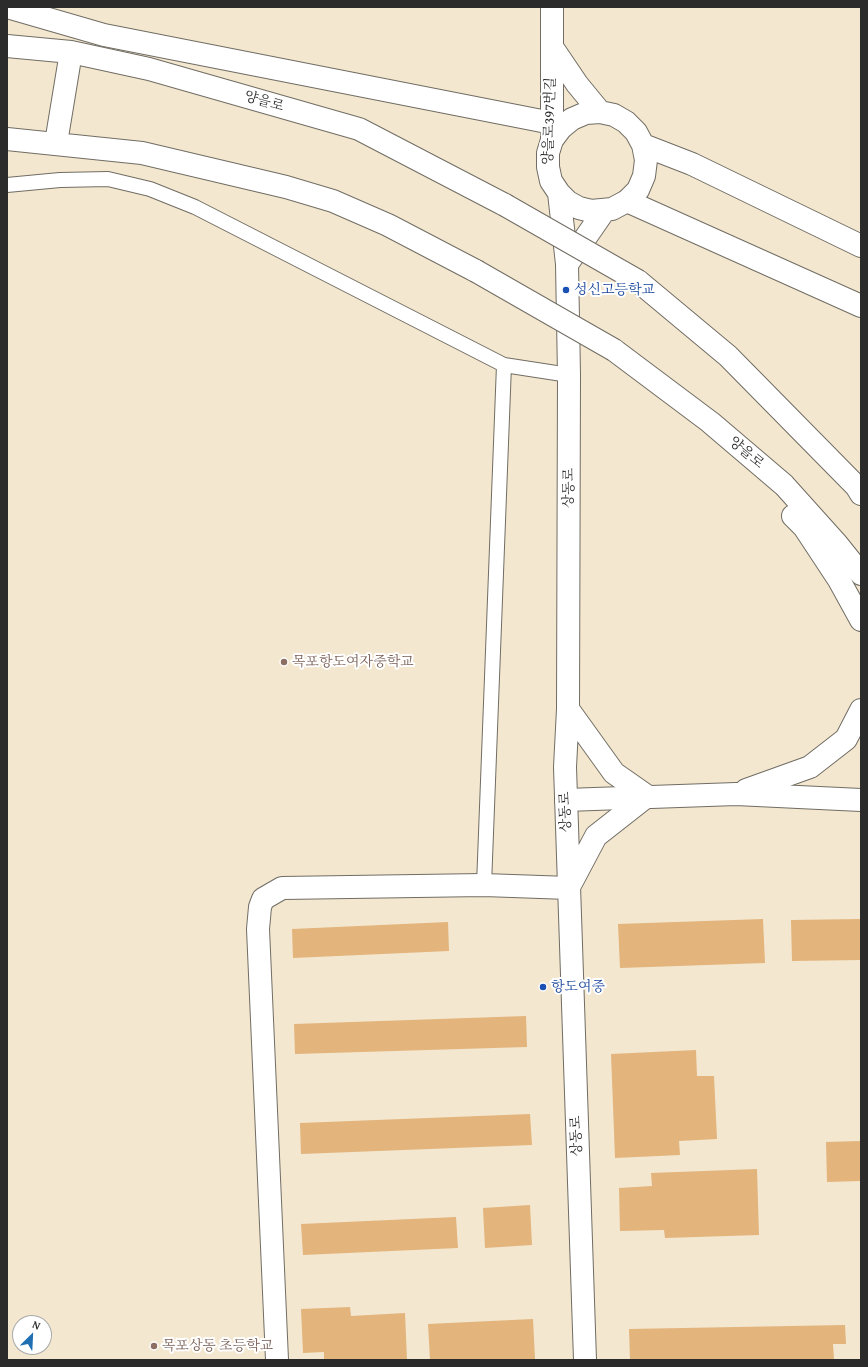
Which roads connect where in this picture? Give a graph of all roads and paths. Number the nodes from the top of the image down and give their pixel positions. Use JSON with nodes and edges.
{"nodes":[{"id":1,"x":7,"y":7,"type":"edge"},
{"id":2,"x":552,"y":7,"type":"edge"},
{"id":3,"x":7,"y":46,"type":"edge"},
{"id":4,"x":552,"y":47,"type":"junction"},
{"id":5,"x":70,"y":52,"type":"junction"},
{"id":6,"x":600,"y":112,"type":"junction"},
{"id":7,"x":552,"y":131,"type":"junction"},
{"id":8,"x":7,"y":140,"type":"edge"},
{"id":9,"x":56,"y":143,"type":"junction"},
{"id":10,"x":644,"y":145,"type":"junction"},
{"id":11,"x":7,"y":185,"type":"edge"},
{"id":12,"x":559,"y":193,"type":"junction"},
{"id":13,"x":627,"y":202,"type":"junction"},
{"id":14,"x":604,"y":211,"type":"junction"},
{"id":15,"x":861,"y":246,"type":"edge"},
{"id":16,"x":567,"y":264,"type":"junction"},
{"id":17,"x":861,"y":306,"type":"edge"},
{"id":18,"x":504,"y":365,"type":"junction"},
{"id":19,"x":569,"y":375,"type":"junction"},
{"id":20,"x":710,"y":422,"type":"junction"},
{"id":21,"x":859,"y":491,"type":"edge"},
{"id":22,"x":861,"y":574,"type":"edge"},
{"id":23,"x":861,"y":620,"type":"edge"},
{"id":24,"x":568,"y":709,"type":"junction"},
{"id":25,"x":861,"y":710,"type":"edge"},
{"id":26,"x":736,"y":794,"type":"junction"},
{"id":27,"x":647,"y":796,"type":"junction"},
{"id":28,"x":566,"y":800,"type":"junction"},
{"id":29,"x":861,"y":800,"type":"edge"},
{"id":30,"x":484,"y":885,"type":"junction"},
{"id":31,"x":569,"y":888,"type":"junction"},
{"id":32,"x":277,"y":1360,"type":"edge"},
{"id":33,"x":585,"y":1360,"type":"edge"}],
"edges":[{"from":1,"to":7,"type":"street"},
{"from":2,"to":4,"type":"street","name":"양을로397번길"},
{"from":3,"to":5,"type":"street","name":"양을로"},
{"from":4,"to":6,"type":"street","name":"양을로397번길"},
{"from":4,"to":7,"type":"street","name":"양을로397번길"},
{"from":5,"to":9,"type":"street"},
{"from":5,"to":21,"type":"street","name":"양을로","bridge":true},
{"from":6,"to":7,"type":"street"},
{"from":6,"to":10,"type":"street"},
{"from":7,"to":12,"type":"street","name":"양을로397번길"},
{"from":8,"to":9,"type":"street"},
{"from":9,"to":20,"type":"street","name":"양을로","bridge":true},
{"from":10,"to":13,"type":"street"},
{"from":10,"to":15,"type":"street"},
{"from":11,"to":18,"type":"lane"},
{"from":12,"to":14,"type":"street"},
{"from":12,"to":16,"type":"street","name":"양을로397번길"},
{"from":13,"to":14,"type":"street"},
{"from":13,"to":17,"type":"street"},
{"from":14,"to":16,"type":"street"},
{"from":16,"to":19,"type":"street","name":"상동로"},
{"from":18,"to":19,"type":"lane"},
{"from":18,"to":30,"type":"lane"},
{"from":19,"to":24,"type":"street","name":"상동로"},
{"from":20,"to":22,"type":"street","name":"양을로"},
{"from":20,"to":23,"type":"street"},
{"from":24,"to":27,"type":"street"},
{"from":24,"to":28,"type":"street","name":"상동로"},
{"from":25,"to":26,"type":"street"},
{"from":26,"to":27,"type":"street"},
{"from":26,"to":29,"type":"street"},
{"from":27,"to":28,"type":"street"},
{"from":27,"to":31,"type":"street"},
{"from":28,"to":31,"type":"street","name":"상동로"},
{"from":30,"to":31,"type":"street"},
{"from":30,"to":32,"type":"street"},
{"from":31,"to":33,"type":"street","name":"상동로"}]}
